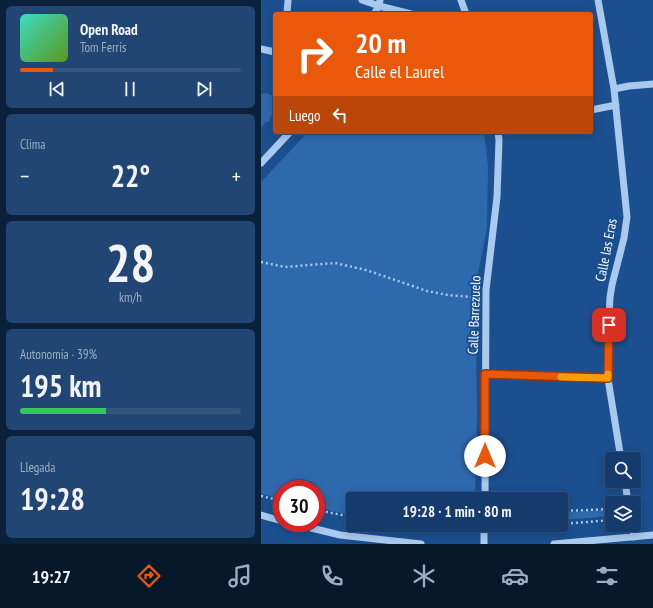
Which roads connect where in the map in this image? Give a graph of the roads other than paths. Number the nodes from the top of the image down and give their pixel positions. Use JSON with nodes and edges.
{"nodes":[{"id":1,"x":289,"y":0,"type":"edge"},
{"id":2,"x":362,"y":0,"type":"edge"},
{"id":3,"x":461,"y":0,"type":"edge"},
{"id":4,"x":598,"y":0,"type":"edge"},
{"id":5,"x":379,"y":3,"type":"edge"},
{"id":6,"x":287,"y":12,"type":"edge"},
{"id":7,"x":405,"y":12,"type":"edge"},
{"id":8,"x":465,"y":12,"type":"edge"},
{"id":9,"x":261,"y":49,"type":"edge"},
{"id":10,"x":273,"y":52,"type":"edge"},
{"id":11,"x":653,"y":84,"type":"edge"},
{"id":12,"x":614,"y":89,"type":"junction"},
{"id":13,"x":616,"y":105,"type":"junction"},
{"id":14,"x":593,"y":110,"type":"edge"},
{"id":15,"x":288,"y":134,"type":"edge"},
{"id":16,"x":498,"y":134,"type":"edge"},
{"id":17,"x":261,"y":163,"type":"edge"},
{"id":18,"x":485,"y":374,"type":"junction"},
{"id":19,"x":608,"y":378,"type":"junction"},
{"id":20,"x":620,"y":452,"type":"edge"},
{"id":21,"x":485,"y":492,"type":"edge"},
{"id":22,"x":261,"y":515,"type":"edge"},
{"id":23,"x":273,"y":518,"type":"edge"},
{"id":24,"x":325,"y":531,"type":"edge"},
{"id":25,"x":484,"y":532,"type":"edge"},
{"id":26,"x":633,"y":532,"type":"edge"},
{"id":27,"x":653,"y":535,"type":"edge"},
{"id":28,"x":634,"y":537,"type":"junction"},
{"id":29,"x":421,"y":544,"type":"edge"},
{"id":30,"x":484,"y":544,"type":"edge"},
{"id":31,"x":554,"y":544,"type":"edge"}],
"edges":[{"from":1,"to":6,"type":"street"},
{"from":2,"to":5,"type":"street"},
{"from":3,"to":8,"type":"street"},
{"from":4,"to":12,"type":"street","name":"Calle las Eras"},
{"from":5,"to":7,"type":"street"},
{"from":9,"to":10,"type":"street"},
{"from":11,"to":12,"type":"street"},
{"from":12,"to":13,"type":"street","name":"Calle las Eras"},
{"from":13,"to":14,"type":"street"},
{"from":13,"to":19,"type":"street","name":"Calle las Eras"},
{"from":15,"to":17,"type":"street"},
{"from":16,"to":18,"type":"street","name":"Calle Barrezuelo"},
{"from":18,"to":19,"type":"street"},
{"from":18,"to":21,"type":"street","name":"Calle Barrezuelo"},
{"from":19,"to":20,"type":"street","name":"Calle las Eras"},
{"from":22,"to":23,"type":"street"},
{"from":24,"to":29,"type":"street"},
{"from":25,"to":30,"type":"street"},
{"from":26,"to":28,"type":"street"},
{"from":27,"to":28,"type":"street"},
{"from":28,"to":31,"type":"street"}]}
